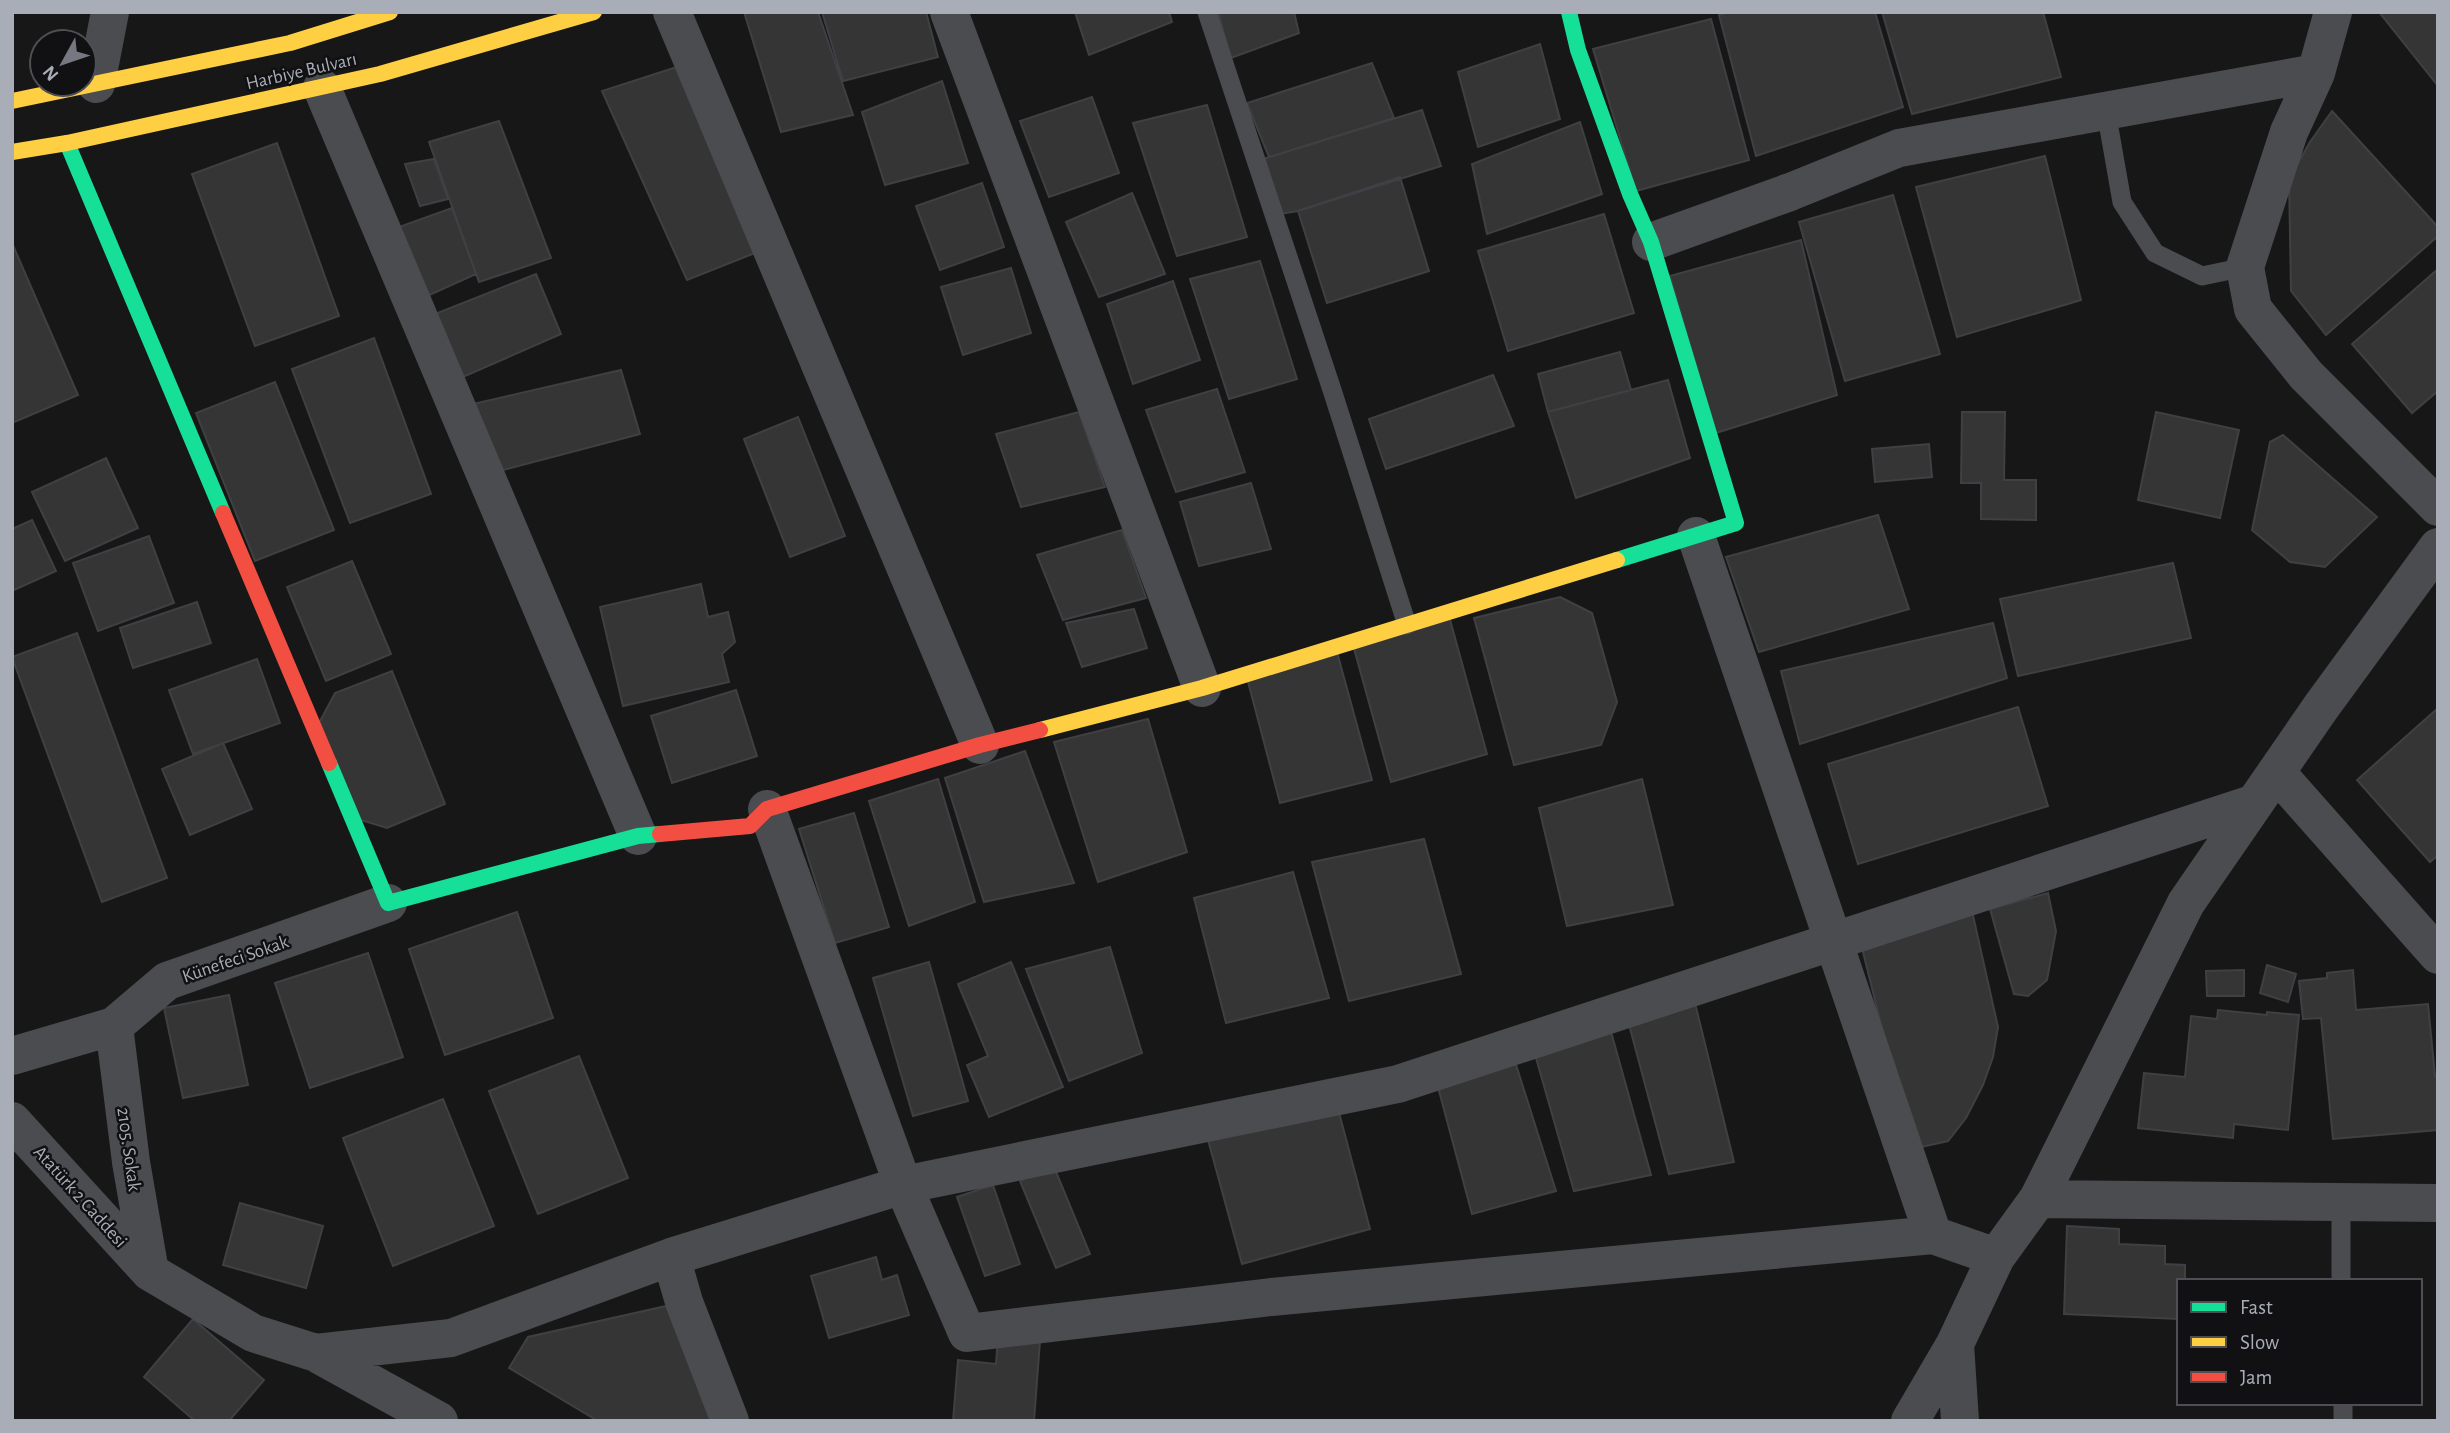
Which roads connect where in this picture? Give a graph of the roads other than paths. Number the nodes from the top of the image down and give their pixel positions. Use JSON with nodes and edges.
{"nodes":[{"id":1,"x":110,"y":12,"type":"edge"},
{"id":2,"x":390,"y":12,"type":"edge"},
{"id":3,"x":594,"y":12,"type":"edge"},
{"id":4,"x":672,"y":12,"type":"edge"},
{"id":5,"x":949,"y":12,"type":"edge"},
{"id":6,"x":1207,"y":12,"type":"edge"},
{"id":7,"x":1569,"y":12,"type":"edge"},
{"id":8,"x":2333,"y":12,"type":"edge"},
{"id":9,"x":98,"y":73,"type":"edge"},
{"id":10,"x":2316,"y":73,"type":"junction"},
{"id":11,"x":98,"y":83,"type":"edge"},
{"id":12,"x":322,"y":88,"type":"junction"},
{"id":13,"x":2106,"y":111,"type":"junction"},
{"id":14,"x":67,"y":144,"type":"junction"},
{"id":15,"x":12,"y":152,"type":"edge"},
{"id":16,"x":1651,"y":242,"type":"junction"},
{"id":17,"x":2245,"y":267,"type":"junction"},
{"id":18,"x":2438,"y":507,"type":"edge"},
{"id":19,"x":1696,"y":536,"type":"junction"},
{"id":20,"x":2436,"y":554,"type":"edge"},
{"id":21,"x":1407,"y":625,"type":"junction"},
{"id":22,"x":1202,"y":688,"type":"junction"},
{"id":23,"x":980,"y":745,"type":"junction"},
{"id":24,"x":2266,"y":788,"type":"junction"},
{"id":25,"x":767,"y":810,"type":"junction"},
{"id":26,"x":638,"y":836,"type":"junction"},
{"id":27,"x":388,"y":903,"type":"junction"},
{"id":28,"x":1833,"y":942,"type":"junction"},
{"id":29,"x":2438,"y":955,"type":"edge"},
{"id":30,"x":114,"y":1026,"type":"junction"},
{"id":31,"x":12,"y":1056,"type":"edge"},
{"id":32,"x":12,"y":1121,"type":"edge"},
{"id":33,"x":903,"y":1185,"type":"junction"},
{"id":34,"x":2038,"y":1199,"type":"junction"},
{"id":35,"x":2341,"y":1203,"type":"junction"},
{"id":36,"x":2438,"y":1203,"type":"edge"},
{"id":37,"x":1933,"y":1235,"type":"junction"},
{"id":38,"x":671,"y":1257,"type":"junction"},
{"id":39,"x":1996,"y":1257,"type":"junction"},
{"id":40,"x":150,"y":1272,"type":"junction"},
{"id":41,"x":2342,"y":1279,"type":"edge"},
{"id":42,"x":1955,"y":1344,"type":"junction"},
{"id":43,"x":316,"y":1353,"type":"junction"},
{"id":44,"x":439,"y":1421,"type":"edge"},
{"id":45,"x":730,"y":1421,"type":"edge"},
{"id":46,"x":1910,"y":1421,"type":"edge"},
{"id":47,"x":1960,"y":1421,"type":"edge"}],
"edges":[{"from":1,"to":9,"type":"street"},
{"from":2,"to":11,"type":"street","name":"Harbiye Bulvarı"},
{"from":3,"to":12,"type":"street","name":"Harbiye Bulvarı"},
{"from":4,"to":23,"type":"street"},
{"from":5,"to":22,"type":"street"},
{"from":6,"to":21,"type":"lane"},
{"from":7,"to":16,"type":"street"},
{"from":8,"to":10,"type":"street"},
{"from":10,"to":13,"type":"street"},
{"from":10,"to":17,"type":"street"},
{"from":12,"to":14,"type":"street","name":"Harbiye Bulvarı"},
{"from":12,"to":26,"type":"street"},
{"from":13,"to":16,"type":"street"},
{"from":13,"to":17,"type":"lane"},
{"from":14,"to":15,"type":"street","name":"Harbiye Bulvarı"},
{"from":14,"to":27,"type":"street"},
{"from":16,"to":19,"type":"street"},
{"from":17,"to":18,"type":"street"},
{"from":19,"to":21,"type":"street"},
{"from":19,"to":28,"type":"street"},
{"from":20,"to":24,"type":"street"},
{"from":21,"to":22,"type":"street"},
{"from":22,"to":23,"type":"street"},
{"from":23,"to":25,"type":"street"},
{"from":24,"to":28,"type":"street"},
{"from":24,"to":29,"type":"street"},
{"from":24,"to":34,"type":"street"},
{"from":25,"to":26,"type":"street"},
{"from":25,"to":33,"type":"street"},
{"from":26,"to":27,"type":"street"},
{"from":27,"to":30,"type":"street","name":"Künefeci Sokak"},
{"from":28,"to":33,"type":"street"},
{"from":28,"to":37,"type":"street"},
{"from":30,"to":31,"type":"street","name":"Künefeci Sokak"},
{"from":30,"to":40,"type":"street","name":"2105. Sokak"},
{"from":32,"to":40,"type":"street","name":"Atatürk 2 Caddesi"},
{"from":33,"to":37,"type":"street"},
{"from":33,"to":38,"type":"street"},
{"from":34,"to":35,"type":"street"},
{"from":34,"to":39,"type":"street"},
{"from":35,"to":36,"type":"street"},
{"from":35,"to":41,"type":"lane"},
{"from":37,"to":39,"type":"street"},
{"from":38,"to":43,"type":"street"},
{"from":38,"to":45,"type":"street"},
{"from":39,"to":42,"type":"street"},
{"from":40,"to":43,"type":"street","name":"Atatürk 2 Caddesi"},
{"from":42,"to":46,"type":"street"},
{"from":42,"to":47,"type":"street"},
{"from":43,"to":44,"type":"street"}]}
